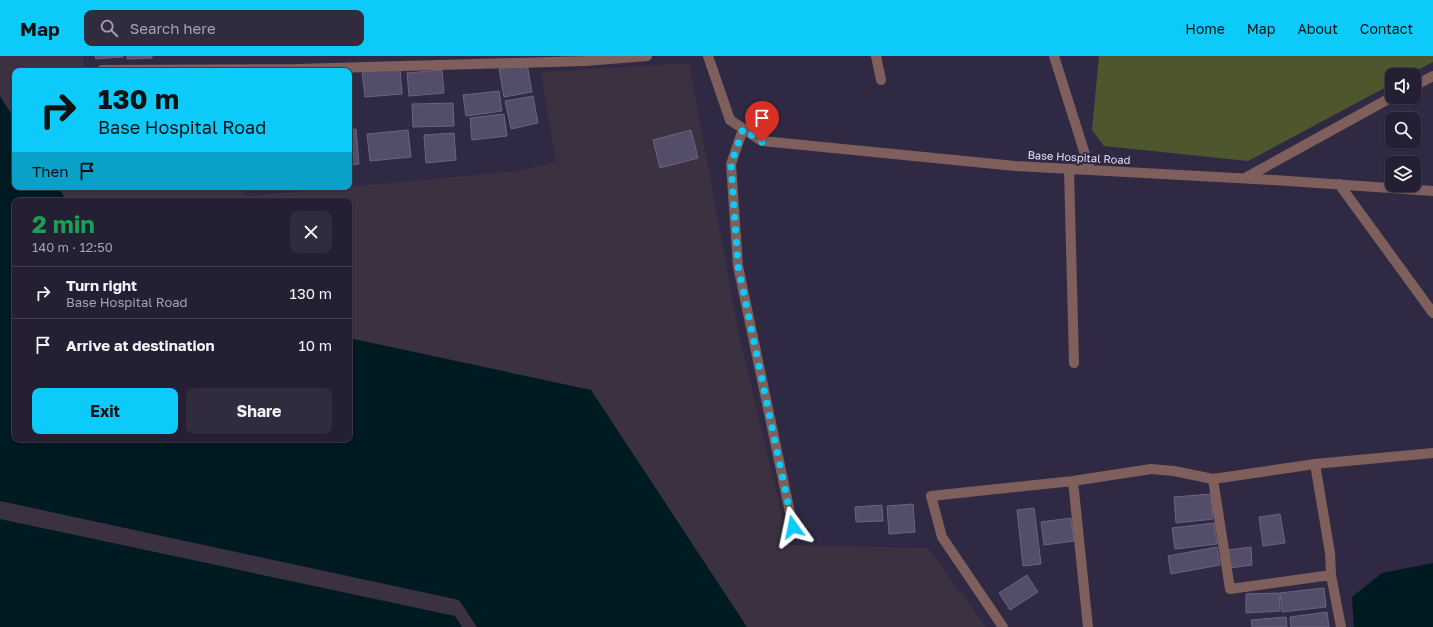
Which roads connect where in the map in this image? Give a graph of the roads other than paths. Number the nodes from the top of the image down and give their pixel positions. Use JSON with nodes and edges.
{"nodes":[{"id":1,"x":648,"y":56,"type":"edge"},
{"id":2,"x":708,"y":56,"type":"edge"},
{"id":3,"x":876,"y":56,"type":"edge"},
{"id":4,"x":1054,"y":56,"type":"edge"},
{"id":5,"x":297,"y":68,"type":"edge"},
{"id":6,"x":1433,"y":76,"type":"edge"},
{"id":7,"x":881,"y":80,"type":"dead end"},
{"id":8,"x":1421,"y":82,"type":"edge"},
{"id":9,"x":1385,"y":101,"type":"edge"},
{"id":10,"x":743,"y":129,"type":"junction"},
{"id":11,"x":1069,"y":169,"type":"junction"},
{"id":12,"x":1090,"y":170,"type":"junction"},
{"id":13,"x":1245,"y":178,"type":"junction"},
{"id":14,"x":1339,"y":184,"type":"junction"},
{"id":15,"x":1433,"y":191,"type":"edge"},
{"id":16,"x":1433,"y":313,"type":"edge"},
{"id":17,"x":1074,"y":363,"type":"dead end"},
{"id":18,"x":1433,"y":453,"type":"edge"},
{"id":19,"x":1315,"y":464,"type":"junction"},
{"id":20,"x":1214,"y":479,"type":"junction"},
{"id":21,"x":1073,"y":481,"type":"junction"},
{"id":22,"x":793,"y":527,"type":"dead end"},
{"id":23,"x":1331,"y":575,"type":"junction"},
{"id":24,"x":1003,"y":627,"type":"edge"},
{"id":25,"x":1088,"y":627,"type":"edge"},
{"id":26,"x":1341,"y":627,"type":"edge"}],
"edges":[{"from":1,"to":5,"type":"street"},
{"from":2,"to":10,"type":"street","name":"Base Hospital Road"},
{"from":3,"to":7,"type":"street"},
{"from":4,"to":12,"type":"street"},
{"from":6,"to":8,"type":"street"},
{"from":9,"to":13,"type":"street"},
{"from":10,"to":11,"type":"street","name":"Base Hospital Road"},
{"from":10,"to":22,"type":"street"},
{"from":11,"to":12,"type":"street","name":"Base Hospital Road"},
{"from":11,"to":17,"type":"street"},
{"from":12,"to":13,"type":"street","name":"Base Hospital Road"},
{"from":13,"to":14,"type":"street","name":"Base Hospital Road"},
{"from":14,"to":15,"type":"street","name":"Base Hospital Road"},
{"from":14,"to":16,"type":"street"},
{"from":18,"to":19,"type":"street"},
{"from":19,"to":20,"type":"street"},
{"from":19,"to":23,"type":"street"},
{"from":20,"to":21,"type":"street"},
{"from":20,"to":23,"type":"street"},
{"from":21,"to":24,"type":"street"},
{"from":21,"to":25,"type":"street"},
{"from":23,"to":26,"type":"street"}]}
